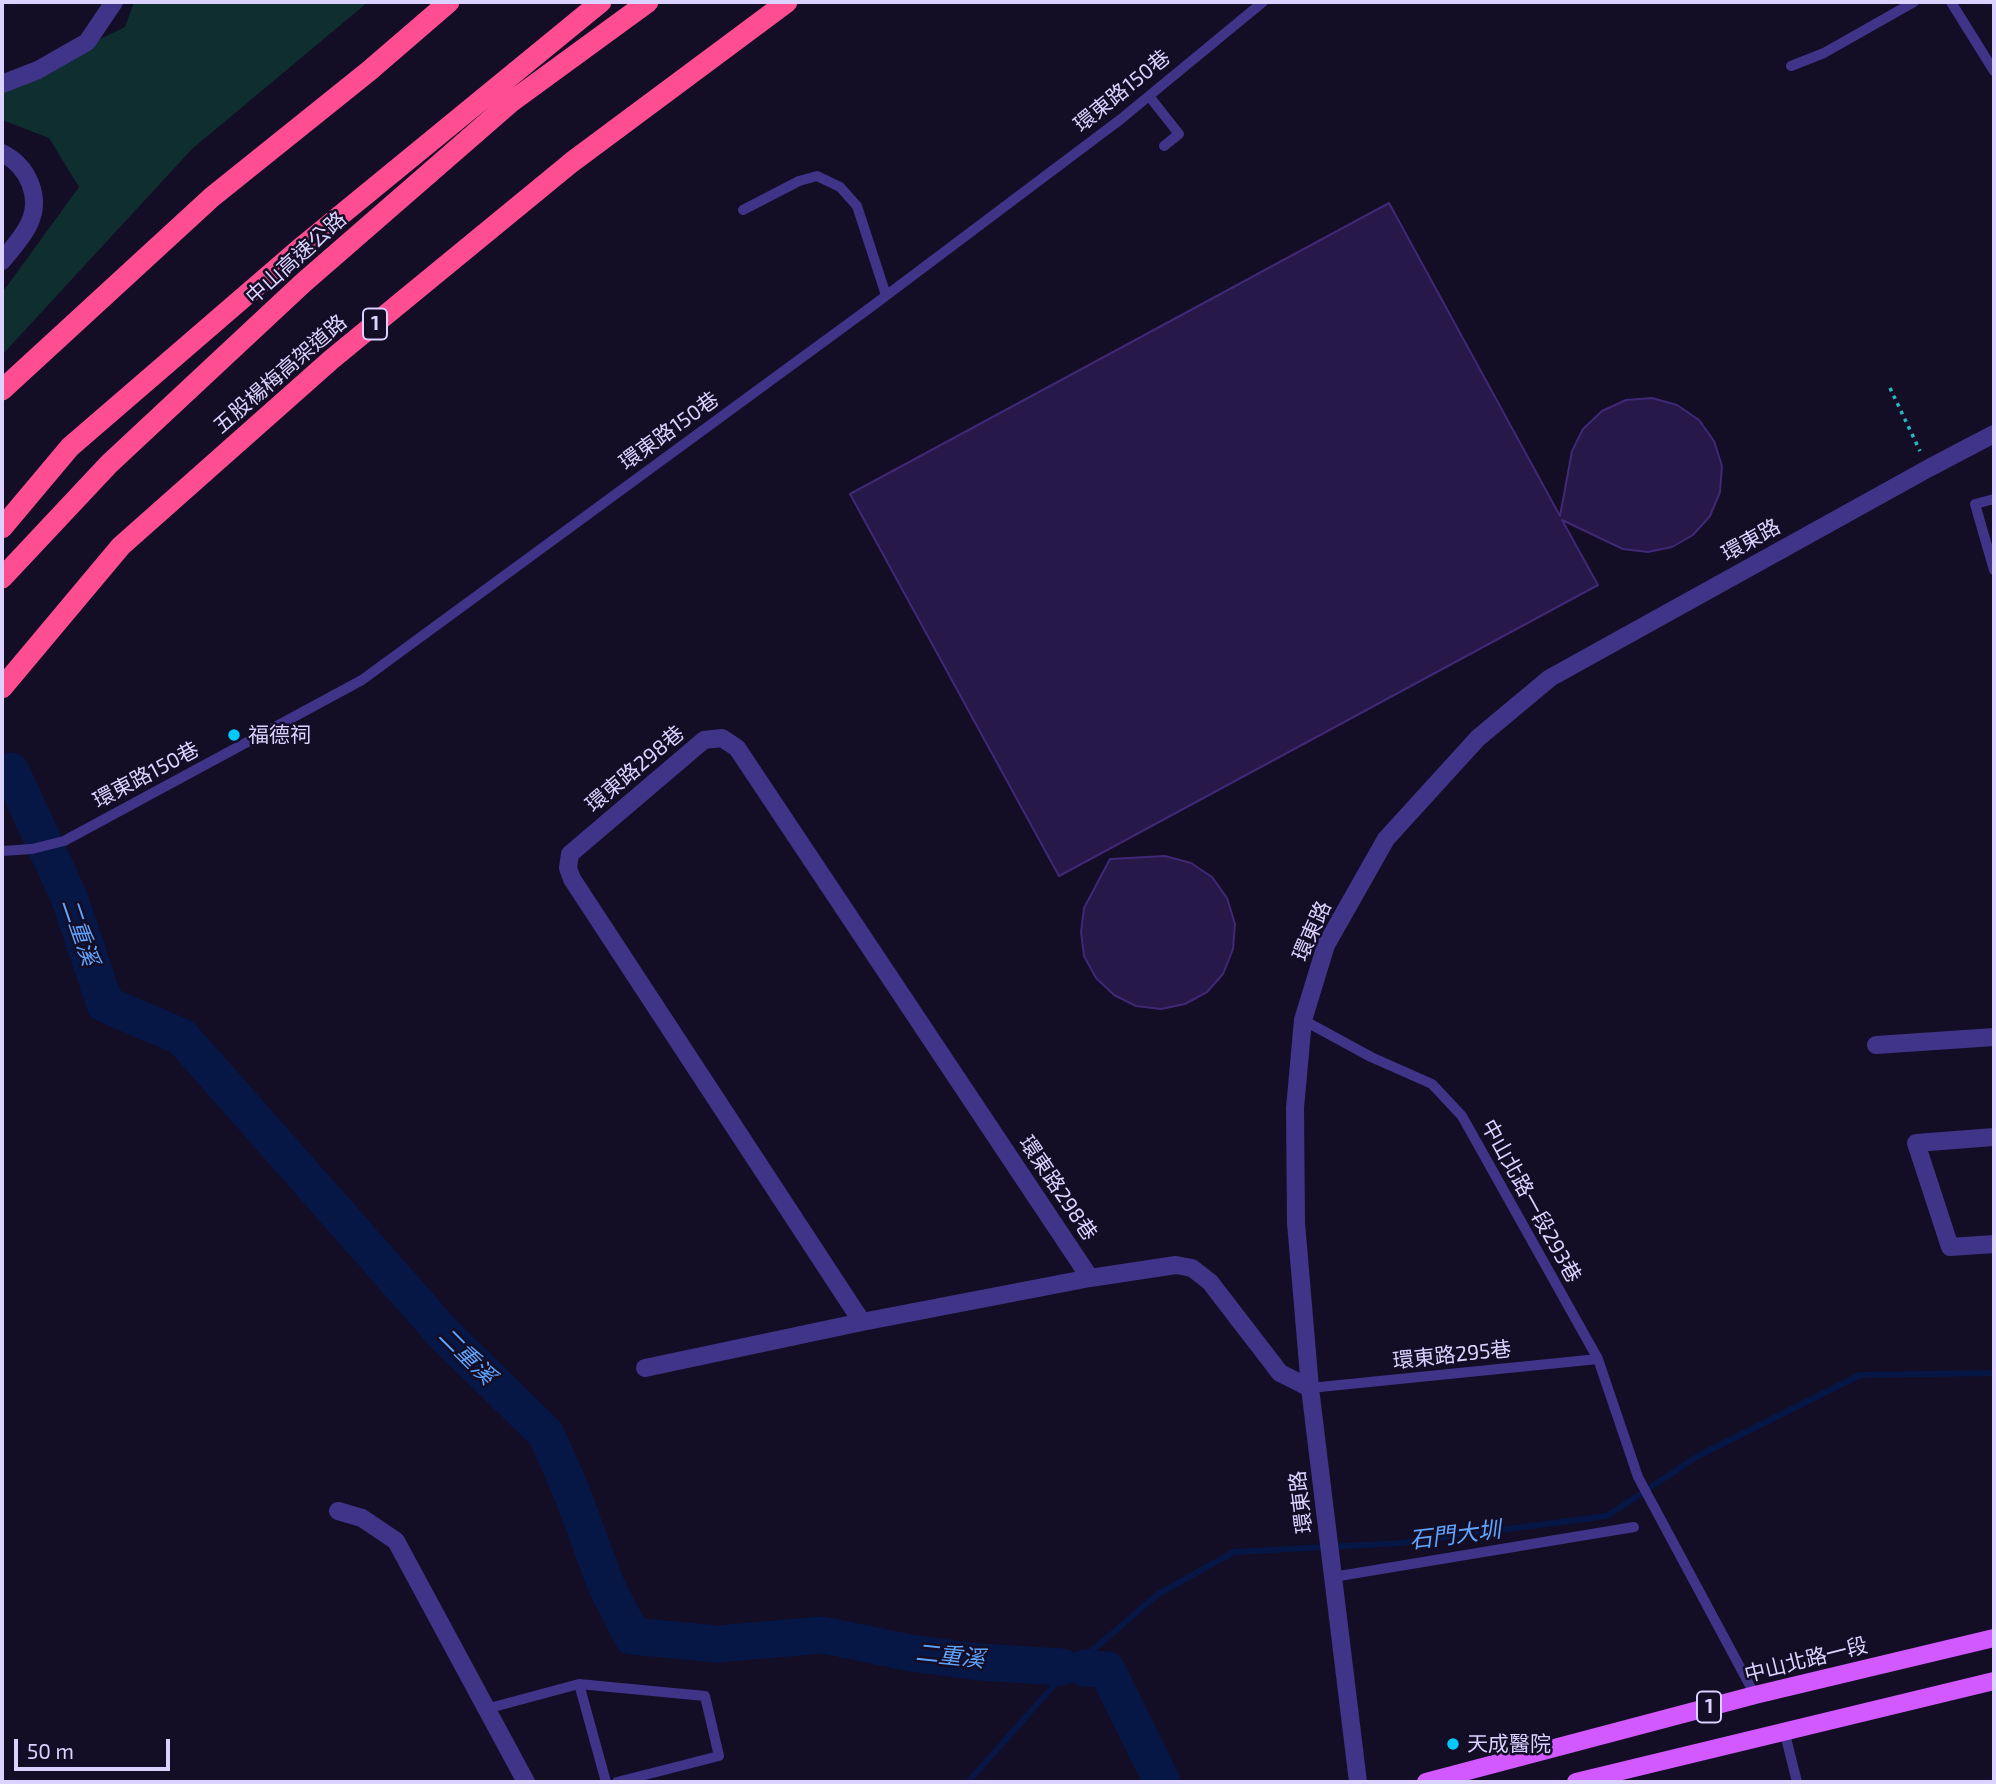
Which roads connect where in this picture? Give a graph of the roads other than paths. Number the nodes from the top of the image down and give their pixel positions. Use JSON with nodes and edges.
{"nodes":[{"id":1,"x":114,"y":2,"type":"edge"},
{"id":2,"x":449,"y":2,"type":"edge"},
{"id":3,"x":601,"y":2,"type":"edge"},
{"id":4,"x":648,"y":2,"type":"edge"},
{"id":5,"x":787,"y":2,"type":"edge"},
{"id":6,"x":1263,"y":2,"type":"edge"},
{"id":7,"x":1914,"y":2,"type":"edge"},
{"id":8,"x":1951,"y":2,"type":"edge"},
{"id":9,"x":1791,"y":66,"type":"dead end"},
{"id":10,"x":1994,"y":71,"type":"edge"},
{"id":11,"x":2,"y":84,"type":"edge"},
{"id":12,"x":1149,"y":96,"type":"junction"},
{"id":13,"x":1164,"y":146,"type":"dead end"},
{"id":14,"x":2,"y":153,"type":"edge"},
{"id":15,"x":743,"y":210,"type":"dead end"},
{"id":16,"x":2,"y":261,"type":"edge"},
{"id":17,"x":887,"y":295,"type":"junction"},
{"id":18,"x":2,"y":390,"type":"edge"},
{"id":19,"x":1994,"y":434,"type":"edge"},
{"id":20,"x":1994,"y":499,"type":"edge"},
{"id":21,"x":2,"y":528,"type":"edge"},
{"id":22,"x":1994,"y":570,"type":"edge"},
{"id":23,"x":2,"y":578,"type":"edge"},
{"id":24,"x":2,"y":688,"type":"edge"},
{"id":25,"x":2,"y":851,"type":"edge"},
{"id":26,"x":1303,"y":1020,"type":"junction"},
{"id":27,"x":1994,"y":1037,"type":"edge"},
{"id":28,"x":1876,"y":1045,"type":"dead end"},
{"id":29,"x":1994,"y":1137,"type":"edge"},
{"id":30,"x":1994,"y":1244,"type":"edge"},
{"id":31,"x":1090,"y":1278,"type":"junction"},
{"id":32,"x":862,"y":1322,"type":"junction"},
{"id":33,"x":1598,"y":1359,"type":"junction"},
{"id":34,"x":645,"y":1368,"type":"dead end"},
{"id":35,"x":1310,"y":1388,"type":"junction"},
{"id":36,"x":338,"y":1511,"type":"dead end"},
{"id":37,"x":1633,"y":1527,"type":"dead end"},
{"id":38,"x":1332,"y":1569,"type":"junction"},
{"id":39,"x":1994,"y":1638,"type":"edge"},
{"id":40,"x":1994,"y":1681,"type":"edge"},
{"id":41,"x":579,"y":1684,"type":"junction"},
{"id":42,"x":1755,"y":1695,"type":"junction"},
{"id":43,"x":486,"y":1709,"type":"junction"},
{"id":44,"x":1784,"y":1730,"type":"junction"},
{"id":45,"x":526,"y":1782,"type":"edge"},
{"id":46,"x":606,"y":1782,"type":"edge"},
{"id":47,"x":617,"y":1782,"type":"edge"},
{"id":48,"x":1358,"y":1782,"type":"edge"},
{"id":49,"x":1426,"y":1782,"type":"edge"},
{"id":50,"x":1576,"y":1782,"type":"edge"},
{"id":51,"x":1797,"y":1782,"type":"edge"}],
"edges":[{"from":1,"to":11,"type":"street"},
{"from":2,"to":18,"type":"highway"},
{"from":3,"to":21,"type":"highway","name":"中山高速公路"},
{"from":4,"to":23,"type":"highway","name":"中山高速公路"},
{"from":5,"to":24,"type":"highway","name":"五股楊梅高架道路","number":"1"},
{"from":6,"to":12,"type":"lane","name":"環東路150巷"},
{"from":7,"to":9,"type":"lane"},
{"from":8,"to":10,"type":"lane"},
{"from":12,"to":13,"type":"lane"},
{"from":12,"to":17,"type":"lane","name":"環東路150巷"},
{"from":14,"to":16,"type":"street"},
{"from":15,"to":17,"type":"lane"},
{"from":17,"to":25,"type":"lane","name":"環東路150巷"},
{"from":19,"to":26,"type":"street","name":"環東路"},
{"from":20,"to":22,"type":"lane"},
{"from":26,"to":33,"type":"lane","name":"中山北路一段293巷"},
{"from":26,"to":35,"type":"street","name":"環東路"},
{"from":27,"to":28,"type":"street"},
{"from":29,"to":30,"type":"street"},
{"from":31,"to":32,"type":"street"},
{"from":31,"to":32,"type":"street","name":"環東路298巷"},
{"from":31,"to":35,"type":"street"},
{"from":32,"to":34,"type":"street"},
{"from":33,"to":35,"type":"lane","name":"環東路295巷"},
{"from":33,"to":42,"type":"lane","name":"中山北路一段293巷"},
{"from":35,"to":38,"type":"street","name":"環東路"},
{"from":36,"to":43,"type":"street"},
{"from":37,"to":38,"type":"lane"},
{"from":38,"to":48,"type":"street","name":"環東路"},
{"from":39,"to":42,"type":"main road","name":"中山北路一段","number":"1"},
{"from":40,"to":44,"type":"main road","number":"1"},
{"from":41,"to":43,"type":"lane"},
{"from":41,"to":46,"type":"lane"},
{"from":41,"to":47,"type":"lane"},
{"from":42,"to":49,"type":"main road","name":"中山北路一段","number":"1"},
{"from":43,"to":45,"type":"street"},
{"from":44,"to":50,"type":"main road","number":"1"},
{"from":44,"to":51,"type":"lane"}]}
